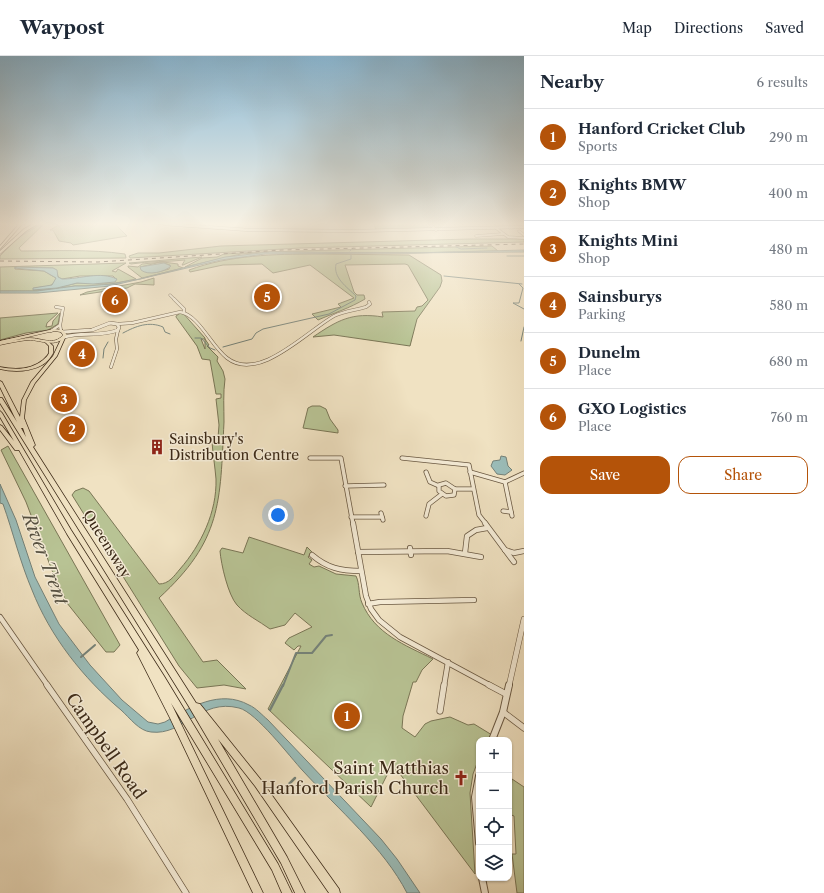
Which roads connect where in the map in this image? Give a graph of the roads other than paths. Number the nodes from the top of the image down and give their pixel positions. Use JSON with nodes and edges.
{"nodes":[{"id":1,"x":170,"y":295,"type":"dead end"},
{"id":2,"x":369,"y":302,"type":"dead end"},
{"id":3,"x":56,"y":307,"type":"dead end"},
{"id":4,"x":184,"y":312,"type":"junction"},
{"id":5,"x":132,"y":323,"type":"junction"},
{"id":6,"x":117,"y":324,"type":"junction"},
{"id":7,"x":60,"y":325,"type":"junction"},
{"id":8,"x":101,"y":327,"type":"junction"},
{"id":9,"x":119,"y":329,"type":"junction"},
{"id":10,"x":62,"y":331,"type":"junction"},
{"id":11,"x":48,"y":332,"type":"junction"},
{"id":12,"x":106,"y":333,"type":"junction"},
{"id":13,"x":63,"y":338,"type":"junction"},
{"id":14,"x":116,"y":338,"type":"junction"},
{"id":15,"x":46,"y":341,"type":"junction"},
{"id":16,"x":0,"y":343,"type":"edge"},
{"id":17,"x":111,"y":367,"type":"dead end"},
{"id":18,"x":0,"y":368,"type":"edge"},
{"id":19,"x":0,"y":382,"type":"edge"},
{"id":20,"x":0,"y":399,"type":"edge"},
{"id":21,"x":0,"y":413,"type":"edge"},
{"id":22,"x":0,"y":426,"type":"edge"},
{"id":23,"x":37,"y":458,"type":"junction"},
{"id":24,"x":310,"y":458,"type":"dead end"},
{"id":25,"x":402,"y":458,"type":"dead end"},
{"id":26,"x":26,"y":460,"type":"junction"},
{"id":27,"x":426,"y":472,"type":"dead end"},
{"id":28,"x":470,"y":472,"type":"junction"},
{"id":29,"x":524,"y":473,"type":"edge"},
{"id":30,"x":505,"y":482,"type":"junction"},
{"id":31,"x":384,"y":485,"type":"dead end"},
{"id":32,"x":345,"y":486,"type":"junction"},
{"id":33,"x":439,"y":486,"type":"junction"},
{"id":34,"x":456,"y":489,"type":"junction"},
{"id":35,"x":473,"y":489,"type":"junction"},
{"id":36,"x":442,"y":494,"type":"junction"},
{"id":37,"x":503,"y":511,"type":"dead end"},
{"id":38,"x":382,"y":516,"type":"dead end"},
{"id":39,"x":426,"y":516,"type":"dead end"},
{"id":40,"x":351,"y":517,"type":"junction"},
{"id":41,"x":487,"y":528,"type":"junction"},
{"id":42,"x":502,"y":548,"type":"junction"},
{"id":43,"x":524,"y":551,"type":"edge"},
{"id":44,"x":358,"y":552,"type":"junction"},
{"id":45,"x":465,"y":553,"type":"junction"},
{"id":46,"x":312,"y":555,"type":"dead end"},
{"id":47,"x":317,"y":560,"type":"junction"},
{"id":48,"x":476,"y":562,"type":"dead end"},
{"id":49,"x":514,"y":562,"type":"dead end"},
{"id":50,"x":313,"y":564,"type":"dead end"},
{"id":51,"x":361,"y":571,"type":"junction"},
{"id":52,"x":474,"y":600,"type":"dead end"},
{"id":53,"x":368,"y":604,"type":"junction"},
{"id":54,"x":0,"y":617,"type":"edge"},
{"id":55,"x":524,"y":619,"type":"edge"},
{"id":56,"x":448,"y":662,"type":"junction"},
{"id":57,"x":506,"y":694,"type":"junction"},
{"id":58,"x":446,"y":710,"type":"dead end"},
{"id":59,"x":503,"y":712,"type":"junction"},
{"id":60,"x":176,"y":713,"type":"junction"},
{"id":61,"x":208,"y":724,"type":"junction"},
{"id":62,"x":524,"y":728,"type":"edge"},
{"id":63,"x":493,"y":737,"type":"edge"},
{"id":64,"x":476,"y":792,"type":"edge"},
{"id":65,"x":476,"y":809,"type":"edge"},
{"id":66,"x":483,"y":881,"type":"edge"},
{"id":67,"x":186,"y":893,"type":"edge"},
{"id":68,"x":258,"y":893,"type":"edge"},
{"id":69,"x":286,"y":893,"type":"edge"},
{"id":70,"x":300,"y":893,"type":"edge"},
{"id":71,"x":335,"y":893,"type":"edge"},
{"id":72,"x":485,"y":893,"type":"edge"}],
"edges":[{"from":1,"to":4,"type":"street"},
{"from":2,"to":4,"type":"street"},
{"from":3,"to":7,"type":"street"},
{"from":4,"to":5,"type":"street"},
{"from":5,"to":6,"type":"street"},
{"from":5,"to":9,"type":"street"},
{"from":6,"to":8,"type":"street"},
{"from":6,"to":9,"type":"street"},
{"from":7,"to":10,"type":"street"},
{"from":7,"to":11,"type":"street"},
{"from":8,"to":10,"type":"street"},
{"from":8,"to":12,"type":"street"},
{"from":9,"to":12,"type":"street"},
{"from":9,"to":14,"type":"street"},
{"from":10,"to":11,"type":"main road"},
{"from":10,"to":13,"type":"main road"},
{"from":11,"to":15,"type":"main road"},
{"from":11,"to":16,"type":"main road"},
{"from":12,"to":13,"type":"street"},
{"from":12,"to":14,"type":"street"},
{"from":13,"to":15,"type":"main road"},
{"from":13,"to":23,"type":"highway"},
{"from":14,"to":17,"type":"street"},
{"from":15,"to":16,"type":"main road"},
{"from":15,"to":18,"type":"highway"},
{"from":19,"to":23,"type":"highway"},
{"from":20,"to":23,"type":"highway","name":"Queensway"},
{"from":21,"to":26,"type":"highway","name":"Queensway"},
{"from":22,"to":26,"type":"highway"},
{"from":23,"to":61,"type":"highway","name":"Queensway"},
{"from":24,"to":32,"type":"street"},
{"from":25,"to":28,"type":"street"},
{"from":26,"to":60,"type":"highway","name":"Queensway"},
{"from":27,"to":33,"type":"street"},
{"from":28,"to":30,"type":"street"},
{"from":28,"to":35,"type":"street"},
{"from":29,"to":30,"type":"street"},
{"from":30,"to":37,"type":"street"},
{"from":31,"to":32,"type":"street"},
{"from":32,"to":40,"type":"street"},
{"from":33,"to":34,"type":"street"},
{"from":33,"to":36,"type":"street"},
{"from":34,"to":35,"type":"street"},
{"from":34,"to":36,"type":"street"},
{"from":35,"to":41,"type":"street"},
{"from":36,"to":39,"type":"street"},
{"from":38,"to":40,"type":"street"},
{"from":40,"to":44,"type":"street"},
{"from":41,"to":42,"type":"street"},
{"from":41,"to":45,"type":"street"},
{"from":42,"to":43,"type":"street"},
{"from":42,"to":49,"type":"street"},
{"from":44,"to":45,"type":"street"},
{"from":44,"to":51,"type":"street"},
{"from":45,"to":48,"type":"street"},
{"from":46,"to":47,"type":"street"},
{"from":47,"to":50,"type":"street"},
{"from":47,"to":51,"type":"street"},
{"from":51,"to":53,"type":"street"},
{"from":52,"to":53,"type":"street"},
{"from":53,"to":56,"type":"street"},
{"from":54,"to":67,"type":"street","name":"Campbell Road"},
{"from":55,"to":57,"type":"street"},
{"from":56,"to":57,"type":"street"},
{"from":56,"to":58,"type":"street"},
{"from":57,"to":59,"type":"street"},
{"from":59,"to":62,"type":"street"},
{"from":59,"to":63,"type":"street"},
{"from":60,"to":68,"type":"highway"},
{"from":60,"to":69,"type":"highway"},
{"from":61,"to":70,"type":"highway"},
{"from":61,"to":71,"type":"highway"},
{"from":64,"to":65,"type":"street"},
{"from":66,"to":72,"type":"street"}]}
